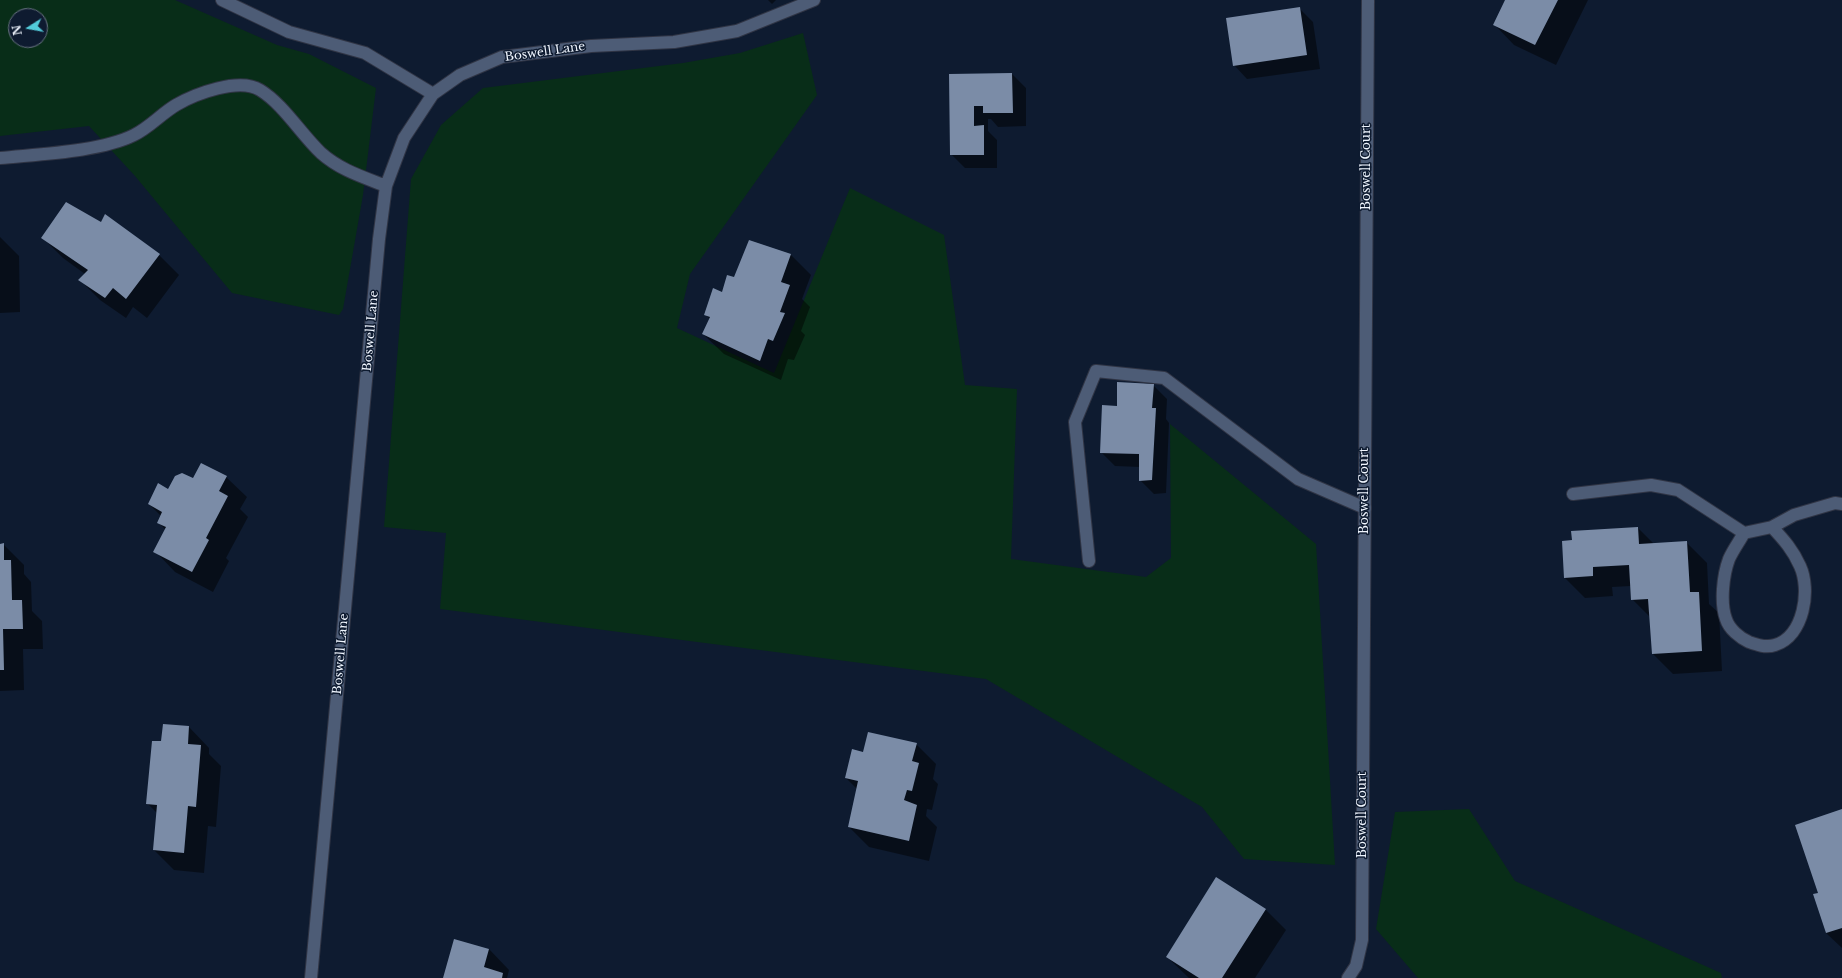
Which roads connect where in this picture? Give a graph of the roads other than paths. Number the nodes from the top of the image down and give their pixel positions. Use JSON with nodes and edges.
{"nodes":[{"id":1,"x":222,"y":0,"type":"edge"},
{"id":2,"x":814,"y":0,"type":"edge"},
{"id":3,"x":1368,"y":0,"type":"edge"},
{"id":4,"x":433,"y":94,"type":"junction"},
{"id":5,"x":0,"y":158,"type":"edge"},
{"id":6,"x":386,"y":186,"type":"junction"},
{"id":7,"x":1572,"y":494,"type":"dead end"},
{"id":8,"x":1842,"y":504,"type":"edge"},
{"id":9,"x":1365,"y":508,"type":"junction"},
{"id":10,"x":1772,"y":527,"type":"junction"},
{"id":11,"x":1744,"y":533,"type":"junction"},
{"id":12,"x":1089,"y":561,"type":"dead end"},
{"id":13,"x":312,"y":978,"type":"edge"},
{"id":14,"x":1348,"y":978,"type":"edge"}],
"edges":[{"from":1,"to":4,"type":"street"},
{"from":2,"to":4,"type":"street","name":"Boswell Lane"},
{"from":3,"to":9,"type":"street","name":"Boswell Court"},
{"from":4,"to":6,"type":"street","name":"Boswell Lane"},
{"from":5,"to":6,"type":"street"},
{"from":6,"to":13,"type":"street","name":"Boswell Lane"},
{"from":7,"to":11,"type":"street"},
{"from":8,"to":10,"type":"street"},
{"from":9,"to":12,"type":"street"},
{"from":9,"to":14,"type":"street","name":"Boswell Court"},
{"from":10,"to":11,"type":"street"},
{"from":10,"to":11,"type":"street"}]}
